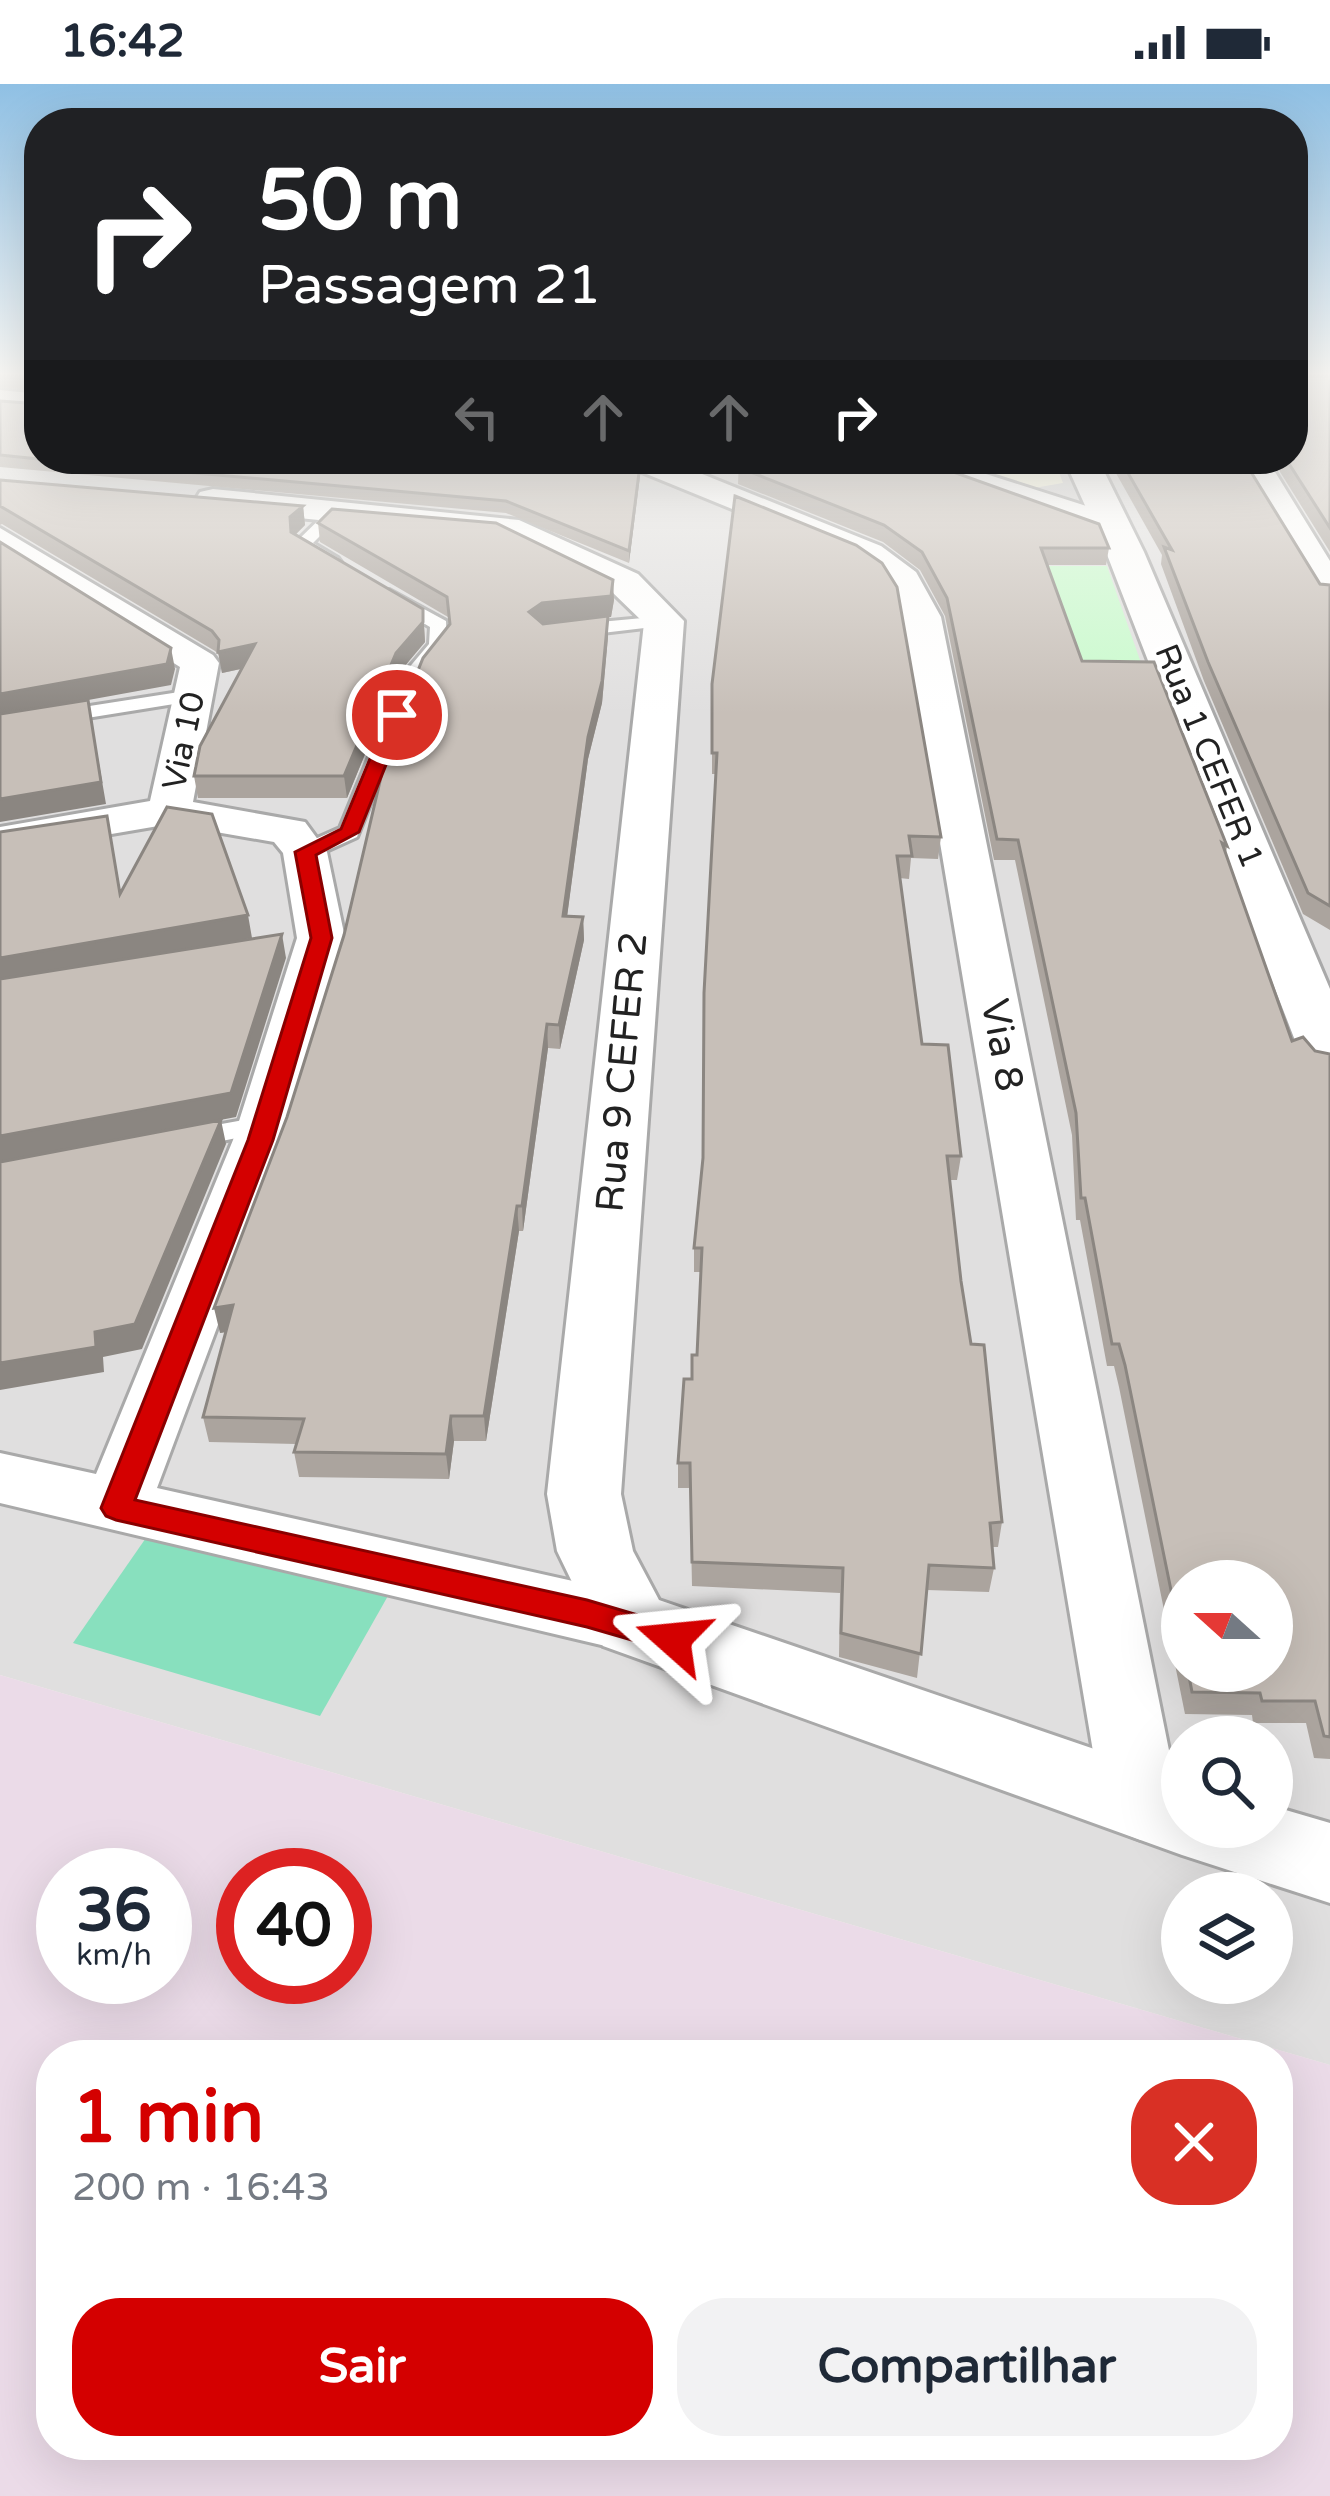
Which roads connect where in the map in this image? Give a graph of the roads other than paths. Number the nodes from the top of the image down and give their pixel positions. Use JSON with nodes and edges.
{"nodes":[{"id":1,"x":708,"y":489,"type":"edge"},
{"id":2,"x":999,"y":489,"type":"edge"},
{"id":3,"x":1095,"y":489,"type":"edge"},
{"id":4,"x":1269,"y":489,"type":"edge"},
{"id":5,"x":188,"y":498,"type":"edge"},
{"id":6,"x":338,"y":510,"type":"junction"},
{"id":7,"x":1112,"y":525,"type":"junction"},
{"id":8,"x":0,"y":538,"type":"edge"},
{"id":9,"x":1330,"y":589,"type":"edge"},
{"id":10,"x":664,"y":621,"type":"junction"},
{"id":11,"x":543,"y":634,"type":"edge"},
{"id":12,"x":192,"y":696,"type":"junction"},
{"id":13,"x":0,"y":726,"type":"edge"},
{"id":14,"x":170,"y":811,"type":"junction"},
{"id":15,"x":0,"y":840,"type":"edge"},
{"id":16,"x":305,"y":852,"type":"junction"},
{"id":17,"x":1326,"y":1032,"type":"edge"},
{"id":18,"x":266,"y":1124,"type":"junction"},
{"id":19,"x":155,"y":1145,"type":"edge"},
{"id":20,"x":0,"y":1478,"type":"edge"},
{"id":21,"x":116,"y":1508,"type":"junction"},
{"id":22,"x":631,"y":1624,"type":"junction"},
{"id":23,"x":1161,"y":1732,"type":"edge"},
{"id":24,"x":1161,"y":1810,"type":"edge"},
{"id":25,"x":1282,"y":1848,"type":"edge"},
{"id":26,"x":1330,"y":1863,"type":"edge"}],
"edges":[{"from":1,"to":23,"type":"street","name":"Via 8"},
{"from":2,"to":7,"type":"street"},
{"from":3,"to":7,"type":"street","name":"Rua 1 CEFER 1"},
{"from":4,"to":9,"type":"street"},
{"from":5,"to":6,"type":"street"},
{"from":6,"to":10,"type":"street"},
{"from":6,"to":16,"type":"lane"},
{"from":7,"to":17,"type":"street","name":"Rua 1 CEFER 1"},
{"from":8,"to":12,"type":"street","name":"Via 10"},
{"from":10,"to":11,"type":"lane"},
{"from":10,"to":22,"type":"street","name":"Rua 9 CEFER 2"},
{"from":12,"to":13,"type":"lane"},
{"from":12,"to":14,"type":"street","name":"Via 10"},
{"from":14,"to":15,"type":"street","name":"Via 10"},
{"from":14,"to":16,"type":"street"},
{"from":16,"to":18,"type":"street"},
{"from":18,"to":19,"type":"lane"},
{"from":18,"to":21,"type":"street"},
{"from":20,"to":21,"type":"street"},
{"from":21,"to":22,"type":"street"},
{"from":22,"to":24,"type":"street"},
{"from":25,"to":26,"type":"street"}]}
